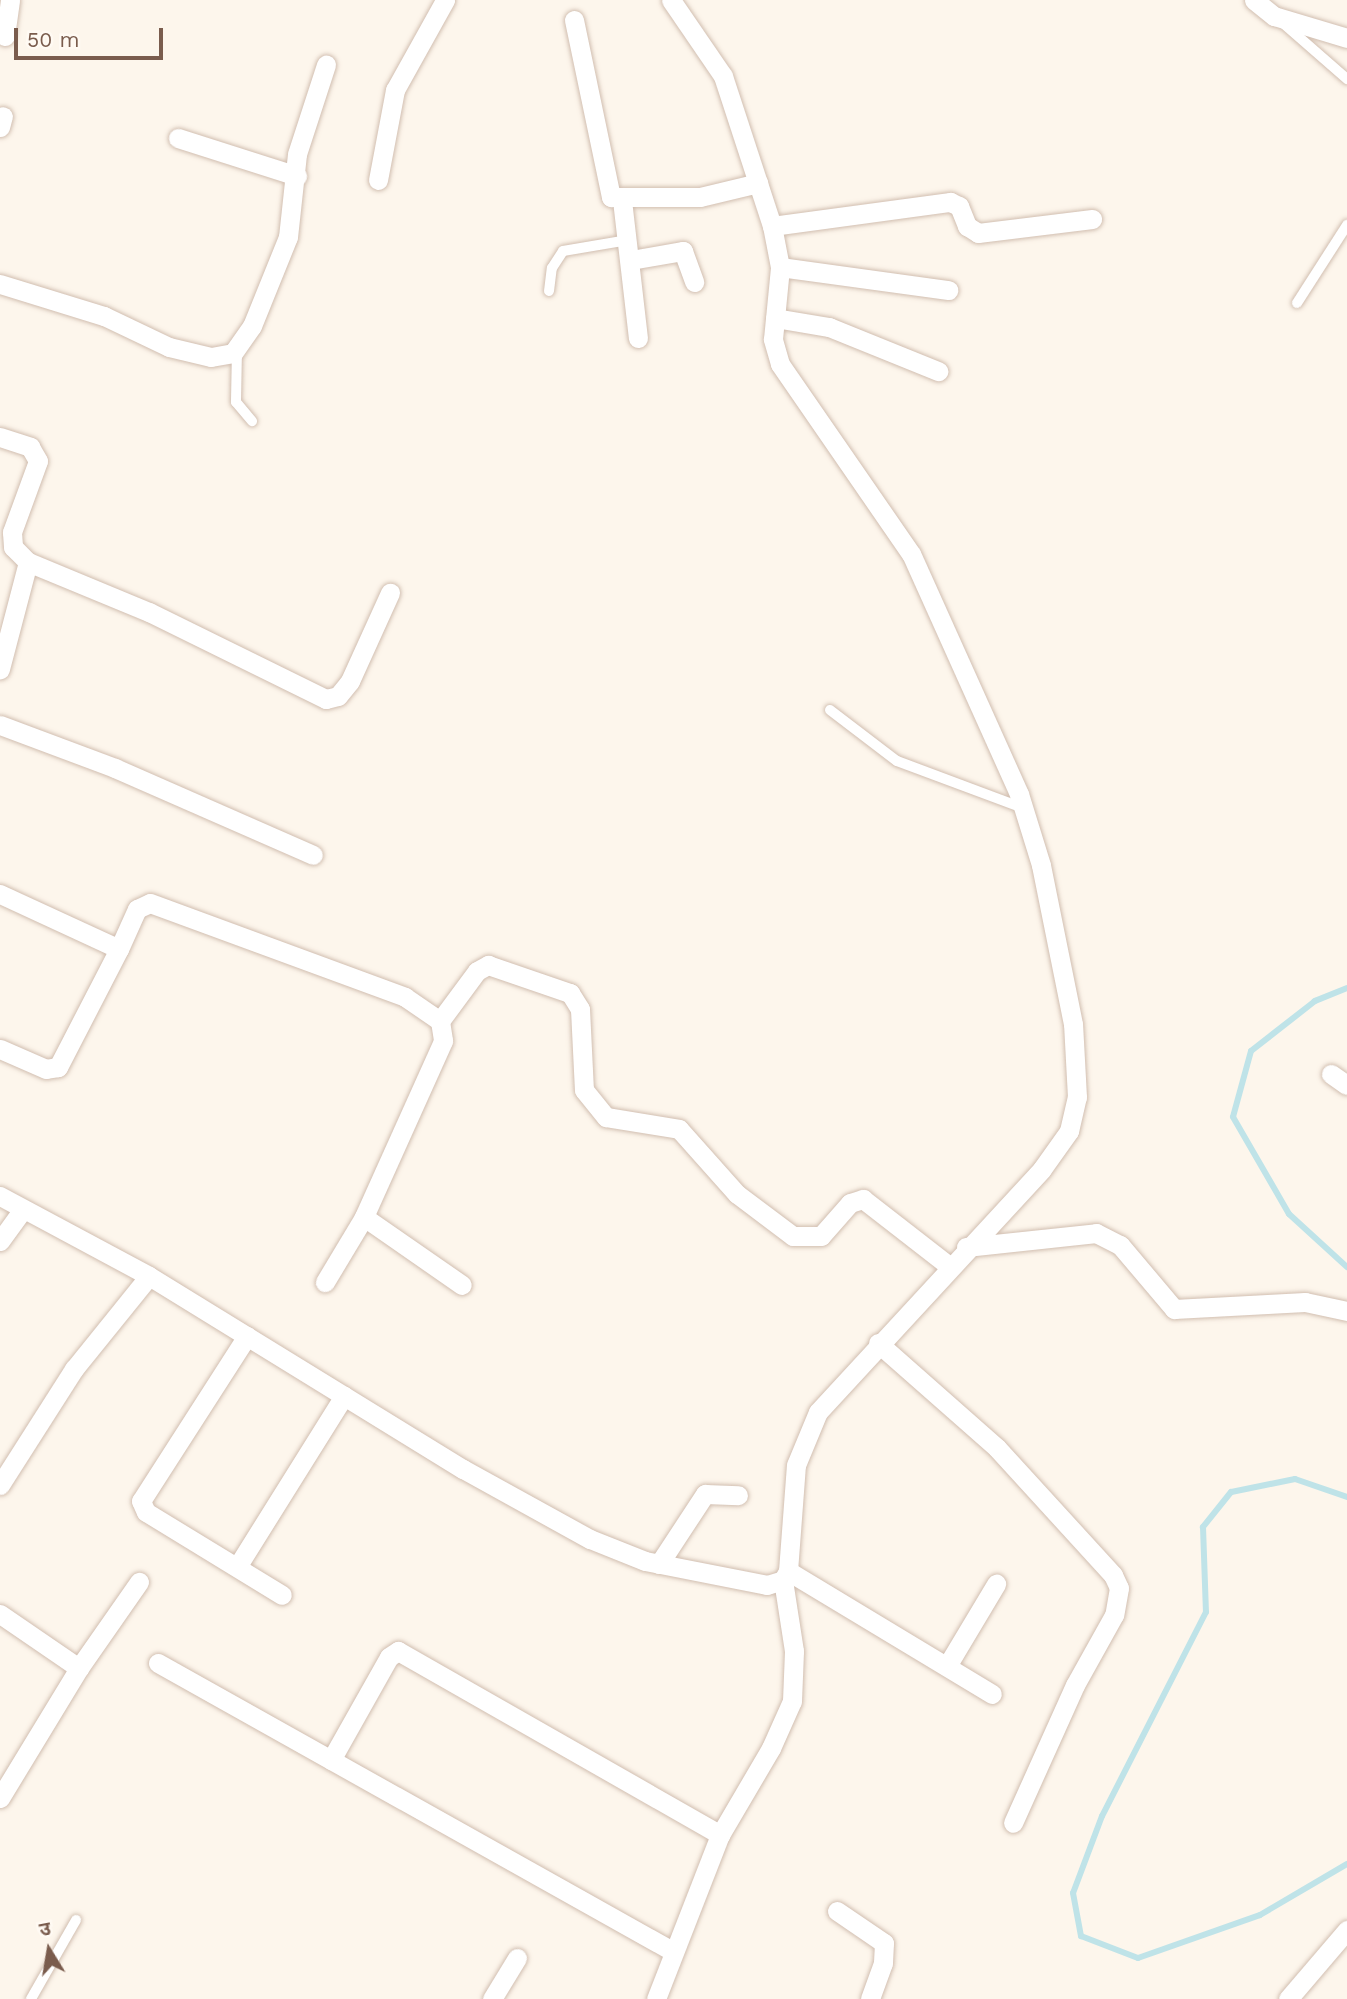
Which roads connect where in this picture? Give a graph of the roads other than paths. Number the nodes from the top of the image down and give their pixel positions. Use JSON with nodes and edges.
{"nodes":[{"id":1,"x":10,"y":0,"type":"edge"},
{"id":2,"x":445,"y":0,"type":"edge"},
{"id":3,"x":671,"y":0,"type":"edge"},
{"id":4,"x":1254,"y":0,"type":"edge"},
{"id":5,"x":1273,"y":16,"type":"junction"},
{"id":6,"x":574,"y":20,"type":"dead end"},
{"id":7,"x":5,"y":36,"type":"dead end"},
{"id":8,"x":1347,"y":38,"type":"edge"},
{"id":9,"x":326,"y":65,"type":"dead end"},
{"id":10,"x":1347,"y":79,"type":"edge"},
{"id":11,"x":178,"y":138,"type":"dead end"},
{"id":12,"x":296,"y":176,"type":"junction"},
{"id":13,"x":377,"y":180,"type":"dead end"},
{"id":14,"x":758,"y":183,"type":"junction"},
{"id":15,"x":622,"y":200,"type":"junction"},
{"id":16,"x":1092,"y":219,"type":"dead end"},
{"id":17,"x":1347,"y":225,"type":"edge"},
{"id":18,"x":772,"y":226,"type":"junction"},
{"id":19,"x":628,"y":240,"type":"junction"},
{"id":20,"x":631,"y":260,"type":"junction"},
{"id":21,"x":780,"y":267,"type":"junction"},
{"id":22,"x":694,"y":282,"type":"dead end"},
{"id":23,"x":0,"y":284,"type":"edge"},
{"id":24,"x":948,"y":290,"type":"dead end"},
{"id":25,"x":549,"y":291,"type":"dead end"},
{"id":26,"x":1297,"y":303,"type":"dead end"},
{"id":27,"x":775,"y":318,"type":"junction"},
{"id":28,"x":638,"y":338,"type":"dead end"},
{"id":29,"x":237,"y":349,"type":"junction"},
{"id":30,"x":939,"y":371,"type":"dead end"},
{"id":31,"x":252,"y":421,"type":"dead end"},
{"id":32,"x":0,"y":437,"type":"edge"},
{"id":33,"x":6,"y":540,"type":"edge"},
{"id":34,"x":28,"y":562,"type":"junction"},
{"id":35,"x":390,"y":593,"type":"dead end"},
{"id":36,"x":0,"y":669,"type":"edge"},
{"id":37,"x":830,"y":710,"type":"dead end"},
{"id":38,"x":0,"y":725,"type":"edge"},
{"id":39,"x":1023,"y":808,"type":"junction"},
{"id":40,"x":313,"y":855,"type":"dead end"},
{"id":41,"x":0,"y":894,"type":"edge"},
{"id":42,"x":119,"y":950,"type":"junction"},
{"id":43,"x":440,"y":1021,"type":"junction"},
{"id":44,"x":0,"y":1049,"type":"edge"},
{"id":45,"x":0,"y":1196,"type":"edge"},
{"id":46,"x":23,"y":1209,"type":"junction"},
{"id":47,"x":364,"y":1217,"type":"junction"},
{"id":48,"x":0,"y":1241,"type":"edge"},
{"id":49,"x":966,"y":1247,"type":"junction"},
{"id":50,"x":948,"y":1266,"type":"junction"},
{"id":51,"x":149,"y":1276,"type":"junction"},
{"id":52,"x":325,"y":1282,"type":"dead end"},
{"id":53,"x":462,"y":1285,"type":"dead end"},
{"id":54,"x":1347,"y":1311,"type":"edge"},
{"id":55,"x":247,"y":1336,"type":"junction"},
{"id":56,"x":878,"y":1343,"type":"junction"},
{"id":57,"x":344,"y":1396,"type":"junction"},
{"id":58,"x":0,"y":1485,"type":"edge"},
{"id":59,"x":738,"y":1495,"type":"dead end"},
{"id":60,"x":659,"y":1564,"type":"junction"},
{"id":61,"x":237,"y":1567,"type":"junction"},
{"id":62,"x":786,"y":1576,"type":"junction"},
{"id":63,"x":139,"y":1582,"type":"dead end"},
{"id":64,"x":996,"y":1584,"type":"dead end"},
{"id":65,"x":282,"y":1595,"type":"dead end"},
{"id":66,"x":0,"y":1614,"type":"edge"},
{"id":67,"x":158,"y":1663,"type":"dead end"},
{"id":68,"x":947,"y":1666,"type":"junction"},
{"id":69,"x":79,"y":1668,"type":"junction"},
{"id":70,"x":992,"y":1694,"type":"dead end"},
{"id":71,"x":331,"y":1760,"type":"junction"},
{"id":72,"x":0,"y":1798,"type":"edge"},
{"id":73,"x":1013,"y":1823,"type":"dead end"},
{"id":74,"x":720,"y":1835,"type":"junction"},
{"id":75,"x":837,"y":1911,"type":"dead end"},
{"id":76,"x":76,"y":1920,"type":"dead end"},
{"id":77,"x":1347,"y":1930,"type":"edge"},
{"id":78,"x":674,"y":1952,"type":"junction"},
{"id":79,"x":517,"y":1958,"type":"dead end"},
{"id":80,"x":31,"y":1999,"type":"edge"},
{"id":81,"x":492,"y":1999,"type":"edge"},
{"id":82,"x":656,"y":1999,"type":"edge"},
{"id":83,"x":870,"y":1999,"type":"edge"},
{"id":84,"x":1288,"y":1999,"type":"edge"}],
"edges":[{"from":1,"to":7,"type":"street"},
{"from":2,"to":13,"type":"street"},
{"from":3,"to":14,"type":"street"},
{"from":4,"to":5,"type":"street"},
{"from":5,"to":8,"type":"street"},
{"from":5,"to":10,"type":"lane"},
{"from":6,"to":15,"type":"street"},
{"from":9,"to":12,"type":"street"},
{"from":11,"to":12,"type":"street"},
{"from":12,"to":29,"type":"street"},
{"from":14,"to":15,"type":"street"},
{"from":14,"to":18,"type":"street"},
{"from":15,"to":19,"type":"street"},
{"from":16,"to":18,"type":"street"},
{"from":17,"to":26,"type":"lane"},
{"from":18,"to":21,"type":"street"},
{"from":19,"to":20,"type":"street"},
{"from":19,"to":25,"type":"lane"},
{"from":20,"to":22,"type":"street"},
{"from":20,"to":28,"type":"street"},
{"from":21,"to":24,"type":"street"},
{"from":21,"to":27,"type":"street"},
{"from":23,"to":29,"type":"street"},
{"from":27,"to":30,"type":"street"},
{"from":27,"to":39,"type":"street"},
{"from":29,"to":31,"type":"lane"},
{"from":32,"to":33,"type":"street"},
{"from":33,"to":34,"type":"street"},
{"from":34,"to":35,"type":"street"},
{"from":34,"to":36,"type":"street"},
{"from":37,"to":39,"type":"lane"},
{"from":38,"to":40,"type":"street"},
{"from":39,"to":49,"type":"street"},
{"from":41,"to":42,"type":"street"},
{"from":42,"to":43,"type":"street"},
{"from":42,"to":44,"type":"street"},
{"from":43,"to":47,"type":"street"},
{"from":43,"to":50,"type":"street"},
{"from":45,"to":46,"type":"street"},
{"from":46,"to":48,"type":"street"},
{"from":46,"to":51,"type":"street"},
{"from":47,"to":52,"type":"street"},
{"from":47,"to":53,"type":"street"},
{"from":49,"to":50,"type":"street"},
{"from":49,"to":54,"type":"street"},
{"from":50,"to":56,"type":"street"},
{"from":51,"to":55,"type":"street"},
{"from":51,"to":58,"type":"street"},
{"from":55,"to":57,"type":"street"},
{"from":55,"to":61,"type":"street"},
{"from":56,"to":62,"type":"street"},
{"from":56,"to":73,"type":"street"},
{"from":57,"to":60,"type":"street"},
{"from":57,"to":61,"type":"street"},
{"from":59,"to":60,"type":"street"},
{"from":60,"to":62,"type":"street"},
{"from":61,"to":65,"type":"street"},
{"from":62,"to":68,"type":"street"},
{"from":62,"to":74,"type":"street"},
{"from":63,"to":69,"type":"street"},
{"from":64,"to":68,"type":"street"},
{"from":66,"to":69,"type":"street"},
{"from":67,"to":71,"type":"street"},
{"from":68,"to":70,"type":"street"},
{"from":69,"to":72,"type":"street"},
{"from":71,"to":74,"type":"street"},
{"from":71,"to":78,"type":"street"},
{"from":74,"to":78,"type":"street"},
{"from":75,"to":83,"type":"street"},
{"from":76,"to":80,"type":"lane"},
{"from":77,"to":84,"type":"street"},
{"from":78,"to":82,"type":"street"},
{"from":79,"to":81,"type":"street"}]}
